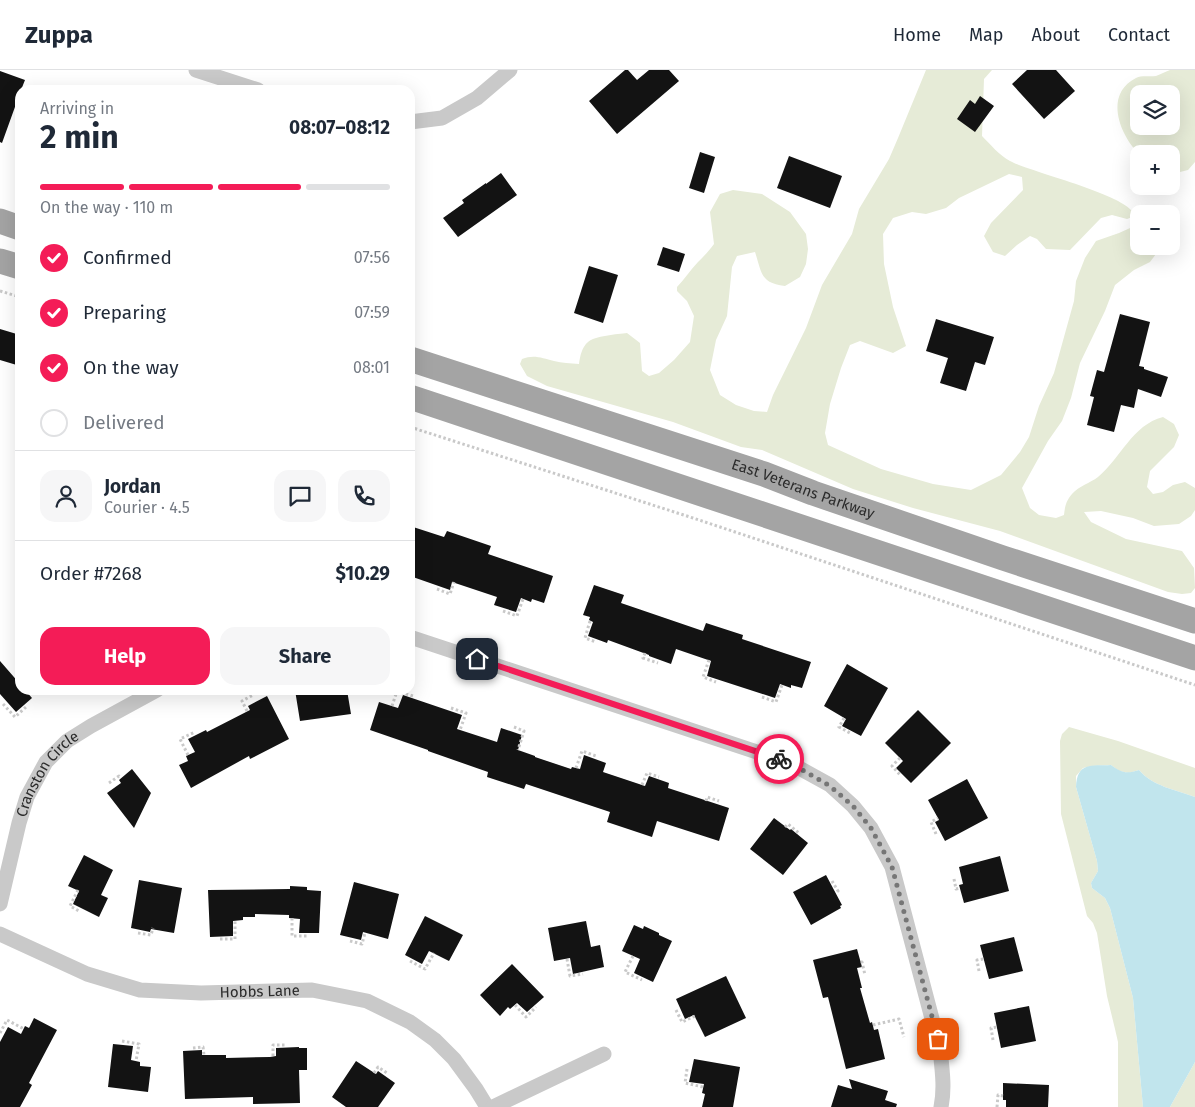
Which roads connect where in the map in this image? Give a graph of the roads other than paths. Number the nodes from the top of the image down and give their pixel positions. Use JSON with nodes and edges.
{"nodes":[{"id":1,"x":196,"y":70,"type":"edge"},
{"id":2,"x":510,"y":70,"type":"edge"},
{"id":3,"x":214,"y":83,"type":"edge"},
{"id":4,"x":227,"y":85,"type":"edge"},
{"id":5,"x":415,"y":121,"type":"edge"},
{"id":6,"x":0,"y":221,"type":"edge"},
{"id":7,"x":15,"y":226,"type":"edge"},
{"id":8,"x":0,"y":261,"type":"edge"},
{"id":9,"x":15,"y":266,"type":"edge"},
{"id":10,"x":415,"y":361,"type":"edge"},
{"id":11,"x":415,"y":399,"type":"edge"},
{"id":12,"x":1195,"y":621,"type":"edge"},
{"id":13,"x":415,"y":639,"type":"edge"},
{"id":14,"x":1195,"y":658,"type":"edge"},
{"id":15,"x":148,"y":695,"type":"edge"},
{"id":16,"x":0,"y":904,"type":"edge"},
{"id":17,"x":0,"y":934,"type":"edge"},
{"id":18,"x":604,"y":1054,"type":"dead end"},
{"id":19,"x":487,"y":1107,"type":"edge"},
{"id":20,"x":493,"y":1107,"type":"edge"},
{"id":21,"x":941,"y":1107,"type":"edge"}],
"edges":[{"from":1,"to":3,"type":"street"},
{"from":2,"to":5,"type":"street"},
{"from":3,"to":4,"type":"street"},
{"from":6,"to":7,"type":"main road"},
{"from":8,"to":9,"type":"main road"},
{"from":10,"to":12,"type":"main road","name":"East Veterans Parkway"},
{"from":11,"to":14,"type":"main road"},
{"from":13,"to":21,"type":"street"},
{"from":15,"to":16,"type":"street","name":"Cranston Circle"},
{"from":17,"to":19,"type":"street","name":"Hobbs Lane"},
{"from":18,"to":20,"type":"street"}]}
